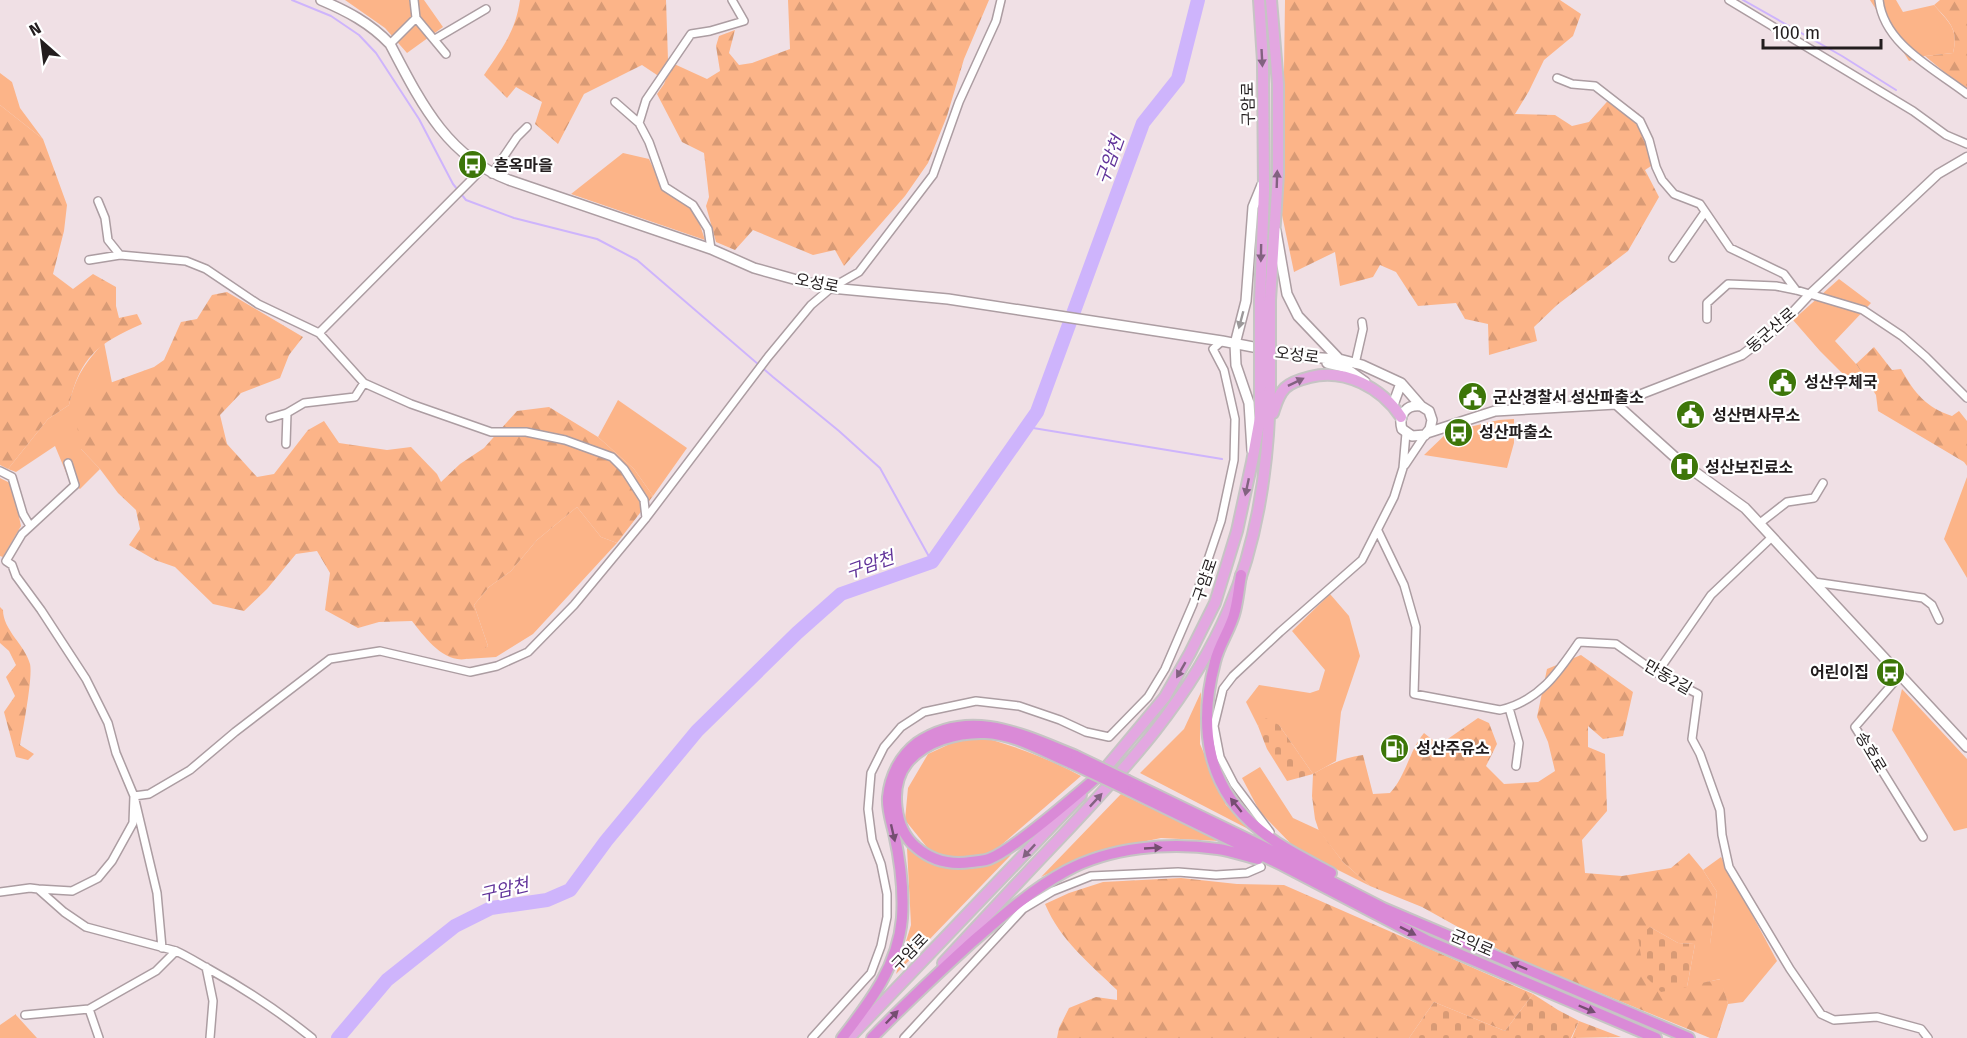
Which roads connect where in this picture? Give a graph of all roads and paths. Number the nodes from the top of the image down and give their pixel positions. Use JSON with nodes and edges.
{"nodes":[{"id":1,"x":321,"y":0,"type":"edge"},
{"id":2,"x":414,"y":0,"type":"edge"},
{"id":3,"x":732,"y":0,"type":"edge"},
{"id":4,"x":1001,"y":0,"type":"edge"},
{"id":5,"x":1259,"y":0,"type":"edge"},
{"id":6,"x":1271,"y":0,"type":"edge"},
{"id":7,"x":1729,"y":0,"type":"edge"},
{"id":8,"x":1879,"y":0,"type":"edge"},
{"id":9,"x":486,"y":9,"type":"dead end"},
{"id":10,"x":416,"y":18,"type":"junction"},
{"id":11,"x":435,"y":39,"type":"junction"},
{"id":12,"x":390,"y":44,"type":"junction"},
{"id":13,"x":446,"y":54,"type":"dead end"},
{"id":14,"x":1557,"y":78,"type":"dead end"},
{"id":15,"x":1967,"y":94,"type":"edge"},
{"id":16,"x":615,"y":102,"type":"dead end"},
{"id":17,"x":639,"y":123,"type":"junction"},
{"id":18,"x":527,"y":127,"type":"dead end"},
{"id":19,"x":1967,"y":144,"type":"edge"},
{"id":20,"x":1967,"y":157,"type":"edge"},
{"id":21,"x":482,"y":169,"type":"junction"},
{"id":22,"x":492,"y":174,"type":"junction"},
{"id":23,"x":1264,"y":181,"type":"junction"},
{"id":24,"x":98,"y":201,"type":"dead end"},
{"id":25,"x":1705,"y":212,"type":"junction"},
{"id":26,"x":1275,"y":226,"type":"junction"},
{"id":27,"x":711,"y":249,"type":"junction"},
{"id":28,"x":120,"y":255,"type":"junction"},
{"id":29,"x":1673,"y":258,"type":"dead end"},
{"id":30,"x":89,"y":260,"type":"dead end"},
{"id":31,"x":831,"y":288,"type":"junction"},
{"id":32,"x":1796,"y":290,"type":"junction"},
{"id":33,"x":1809,"y":295,"type":"junction"},
{"id":34,"x":1265,"y":301,"type":"junction"},
{"id":35,"x":1707,"y":319,"type":"dead end"},
{"id":36,"x":1362,"y":322,"type":"dead end"},
{"id":37,"x":319,"y":333,"type":"junction"},
{"id":38,"x":1222,"y":341,"type":"junction"},
{"id":39,"x":1235,"y":344,"type":"junction"},
{"id":40,"x":1305,"y":357,"type":"junction"},
{"id":41,"x":1339,"y":359,"type":"junction"},
{"id":42,"x":1355,"y":364,"type":"junction"},
{"id":43,"x":364,"y":383,"type":"junction"},
{"id":44,"x":1401,"y":383,"type":"junction"},
{"id":45,"x":1265,"y":388,"type":"junction"},
{"id":46,"x":1377,"y":392,"type":"junction"},
{"id":47,"x":1967,"y":398,"type":"edge"},
{"id":48,"x":1616,"y":404,"type":"junction"},
{"id":49,"x":1393,"y":405,"type":"junction"},
{"id":50,"x":1421,"y":406,"type":"junction"},
{"id":51,"x":287,"y":413,"type":"junction"},
{"id":52,"x":1431,"y":415,"type":"junction"},
{"id":53,"x":1401,"y":417,"type":"junction"},
{"id":54,"x":270,"y":418,"type":"dead end"},
{"id":55,"x":1459,"y":423,"type":"junction"},
{"id":56,"x":1268,"y":430,"type":"junction"},
{"id":57,"x":1406,"y":433,"type":"junction"},
{"id":58,"x":1426,"y":434,"type":"junction"},
{"id":59,"x":286,"y":444,"type":"dead end"},
{"id":60,"x":1252,"y":462,"type":"junction"},
{"id":61,"x":68,"y":463,"type":"dead end"},
{"id":62,"x":1403,"y":468,"type":"junction"},
{"id":63,"x":0,"y":471,"type":"edge"},
{"id":64,"x":1823,"y":483,"type":"dead end"},
{"id":65,"x":646,"y":518,"type":"junction"},
{"id":66,"x":1760,"y":523,"type":"junction"},
{"id":67,"x":30,"y":526,"type":"junction"},
{"id":68,"x":1378,"y":531,"type":"junction"},
{"id":69,"x":1772,"y":537,"type":"junction"},
{"id":70,"x":1241,"y":575,"type":"junction"},
{"id":71,"x":1814,"y":582,"type":"junction"},
{"id":72,"x":1939,"y":620,"type":"dead end"},
{"id":73,"x":1657,"y":673,"type":"junction"},
{"id":74,"x":1901,"y":674,"type":"junction"},
{"id":75,"x":1509,"y":708,"type":"junction"},
{"id":76,"x":1967,"y":747,"type":"edge"},
{"id":77,"x":1074,"y":760,"type":"junction"},
{"id":78,"x":1516,"y":766,"type":"dead end"},
{"id":79,"x":1102,"y":773,"type":"junction"},
{"id":80,"x":1126,"y":784,"type":"junction"},
{"id":81,"x":134,"y":796,"type":"junction"},
{"id":82,"x":1923,"y":837,"type":"dead end"},
{"id":83,"x":1278,"y":838,"type":"dead end"},
{"id":84,"x":1282,"y":866,"type":"junction"},
{"id":85,"x":1261,"y":867,"type":"dead end"},
{"id":86,"x":38,"y":889,"type":"junction"},
{"id":87,"x":0,"y":892,"type":"edge"},
{"id":88,"x":1406,"y":918,"type":"junction"},
{"id":89,"x":162,"y":948,"type":"junction"},
{"id":90,"x":176,"y":951,"type":"junction"},
{"id":91,"x":206,"y":968,"type":"junction"},
{"id":92,"x":912,"y":996,"type":"junction"},
{"id":93,"x":88,"y":1009,"type":"junction"},
{"id":94,"x":25,"y":1015,"type":"dead end"},
{"id":95,"x":99,"y":1038,"type":"edge"},
{"id":96,"x":210,"y":1038,"type":"edge"},
{"id":97,"x":312,"y":1038,"type":"edge"},
{"id":98,"x":812,"y":1038,"type":"edge"},
{"id":99,"x":842,"y":1038,"type":"edge"},
{"id":100,"x":849,"y":1038,"type":"edge"},
{"id":101,"x":872,"y":1038,"type":"edge"},
{"id":102,"x":904,"y":1038,"type":"edge"},
{"id":103,"x":1656,"y":1038,"type":"edge"},
{"id":104,"x":1689,"y":1038,"type":"edge"},
{"id":105,"x":1928,"y":1038,"type":"edge"}],
"edges":[{"from":1,"to":12,"type":"main road","name":"오성로"},
{"from":2,"to":10,"type":"street"},
{"from":3,"to":17,"type":"street"},
{"from":4,"to":31,"type":"street"},
{"from":5,"to":23,"type":"main road","name":"구암로","one_way":true},
{"from":26,"to":6,"type":"main road","name":"구암로","one_way":true},
{"from":7,"to":19,"type":"street"},
{"from":8,"to":15,"type":"street"},
{"from":9,"to":11,"type":"street"},
{"from":10,"to":11,"type":"street"},
{"from":10,"to":12,"type":"street"},
{"from":11,"to":13,"type":"street"},
{"from":12,"to":21,"type":"main road","name":"오성로"},
{"from":14,"to":25,"type":"street"},
{"from":16,"to":17,"type":"street"},
{"from":17,"to":27,"type":"street"},
{"from":18,"to":22,"type":"street"},
{"from":20,"to":33,"type":"street","name":"동군산로"},
{"from":21,"to":22,"type":"main road","name":"오성로"},
{"from":21,"to":37,"type":"street"},
{"from":22,"to":27,"type":"main road","name":"오성로"},
{"from":23,"to":34,"type":"main road","name":"구암로","one_way":true},
{"from":23,"to":39,"type":"main road","one_way":true},
{"from":24,"to":28,"type":"street"},
{"from":25,"to":29,"type":"street"},
{"from":25,"to":32,"type":"street"},
{"from":26,"to":34,"type":"main road","name":"구암로"},
{"from":26,"to":41,"type":"main road"},
{"from":27,"to":31,"type":"main road","name":"오성로"},
{"from":28,"to":30,"type":"street"},
{"from":28,"to":37,"type":"street"},
{"from":31,"to":38,"type":"main road","name":"오성로"},
{"from":31,"to":65,"type":"street"},
{"from":32,"to":33,"type":"street"},
{"from":32,"to":35,"type":"street"},
{"from":33,"to":47,"type":"street"},
{"from":33,"to":48,"type":"street","name":"동군산로"},
{"from":34,"to":45,"type":"main road","name":"구암로","bridge":true},
{"from":36,"to":42,"type":"street"},
{"from":37,"to":43,"type":"street"},
{"from":38,"to":39,"type":"main road","name":"오성로"},
{"from":38,"to":98,"type":"street"},
{"from":39,"to":40,"type":"main road","name":"오성로"},
{"from":39,"to":60,"type":"main road"},
{"from":40,"to":41,"type":"main road","name":"오성로"},
{"from":40,"to":46,"type":"main road"},
{"from":41,"to":42,"type":"main road","name":"오성로"},
{"from":42,"to":44,"type":"main road","name":"오성로"},
{"from":43,"to":51,"type":"street"},
{"from":43,"to":65,"type":"street"},
{"from":44,"to":49,"type":"main road"},
{"from":44,"to":50,"type":"main road"},
{"from":45,"to":56,"type":"main road","name":"구암로"},
{"from":45,"to":60,"type":"main road","name":"구암로"},
{"from":46,"to":49,"type":"main road"},
{"from":56,"to":46,"type":"main road","one_way":true},
{"from":48,"to":55,"type":"main road","name":"동군산로"},
{"from":48,"to":66,"type":"main road"},
{"from":49,"to":53,"type":"main road"},
{"from":50,"to":52,"type":"main road"},
{"from":50,"to":53,"type":"main road"},
{"from":51,"to":54,"type":"street"},
{"from":51,"to":59,"type":"street"},
{"from":52,"to":55,"type":"main road"},
{"from":52,"to":58,"type":"main road"},
{"from":53,"to":57,"type":"main road"},
{"from":55,"to":58,"type":"main road","name":"동군산로"},
{"from":56,"to":70,"type":"main road","name":"구암로"},
{"from":57,"to":58,"type":"main road"},
{"from":57,"to":62,"type":"street"},
{"from":58,"to":62,"type":"street"},
{"from":60,"to":79,"type":"main road","name":"구암로","one_way":true},
{"from":61,"to":67,"type":"street"},
{"from":62,"to":68,"type":"street"},
{"from":63,"to":67,"type":"street"},
{"from":64,"to":66,"type":"street"},
{"from":65,"to":81,"type":"street"},
{"from":66,"to":69,"type":"main road"},
{"from":67,"to":81,"type":"street"},
{"from":68,"to":75,"type":"street"},
{"from":68,"to":83,"type":"street"},
{"from":69,"to":71,"type":"main road"},
{"from":69,"to":73,"type":"street"},
{"from":88,"to":70,"type":"highway","one_way":true},
{"from":92,"to":70,"type":"main road","name":"구암로","one_way":true},
{"from":71,"to":72,"type":"street"},
{"from":71,"to":74,"type":"main road"},
{"from":73,"to":75,"type":"street","name":"만동2길"},
{"from":73,"to":105,"type":"street","name":"만동2길"},
{"from":74,"to":76,"type":"main road"},
{"from":74,"to":82,"type":"street","name":"송호로"},
{"from":75,"to":78,"type":"street"},
{"from":77,"to":79,"type":"highway"},
{"from":77,"to":80,"type":"highway","bridge":true},
{"from":77,"to":99,"type":"highway","one_way":true},
{"from":79,"to":100,"type":"main road","name":"구암로","one_way":true},
{"from":80,"to":84,"type":"highway"},
{"from":80,"to":88,"type":"highway"},
{"from":81,"to":86,"type":"street"},
{"from":81,"to":89,"type":"street"},
{"from":92,"to":84,"type":"highway","one_way":true},
{"from":84,"to":103,"type":"highway","name":"군익로","one_way":true},
{"from":85,"to":102,"type":"street"},
{"from":86,"to":87,"type":"street"},
{"from":86,"to":89,"type":"street"},
{"from":104,"to":88,"type":"highway","name":"군익로","one_way":true},
{"from":89,"to":90,"type":"street"},
{"from":90,"to":91,"type":"street"},
{"from":90,"to":93,"type":"street"},
{"from":91,"to":96,"type":"street"},
{"from":91,"to":97,"type":"street"},
{"from":101,"to":92,"type":"highway","name":"구암로","one_way":true},
{"from":93,"to":94,"type":"street"},
{"from":93,"to":95,"type":"street"}]}
